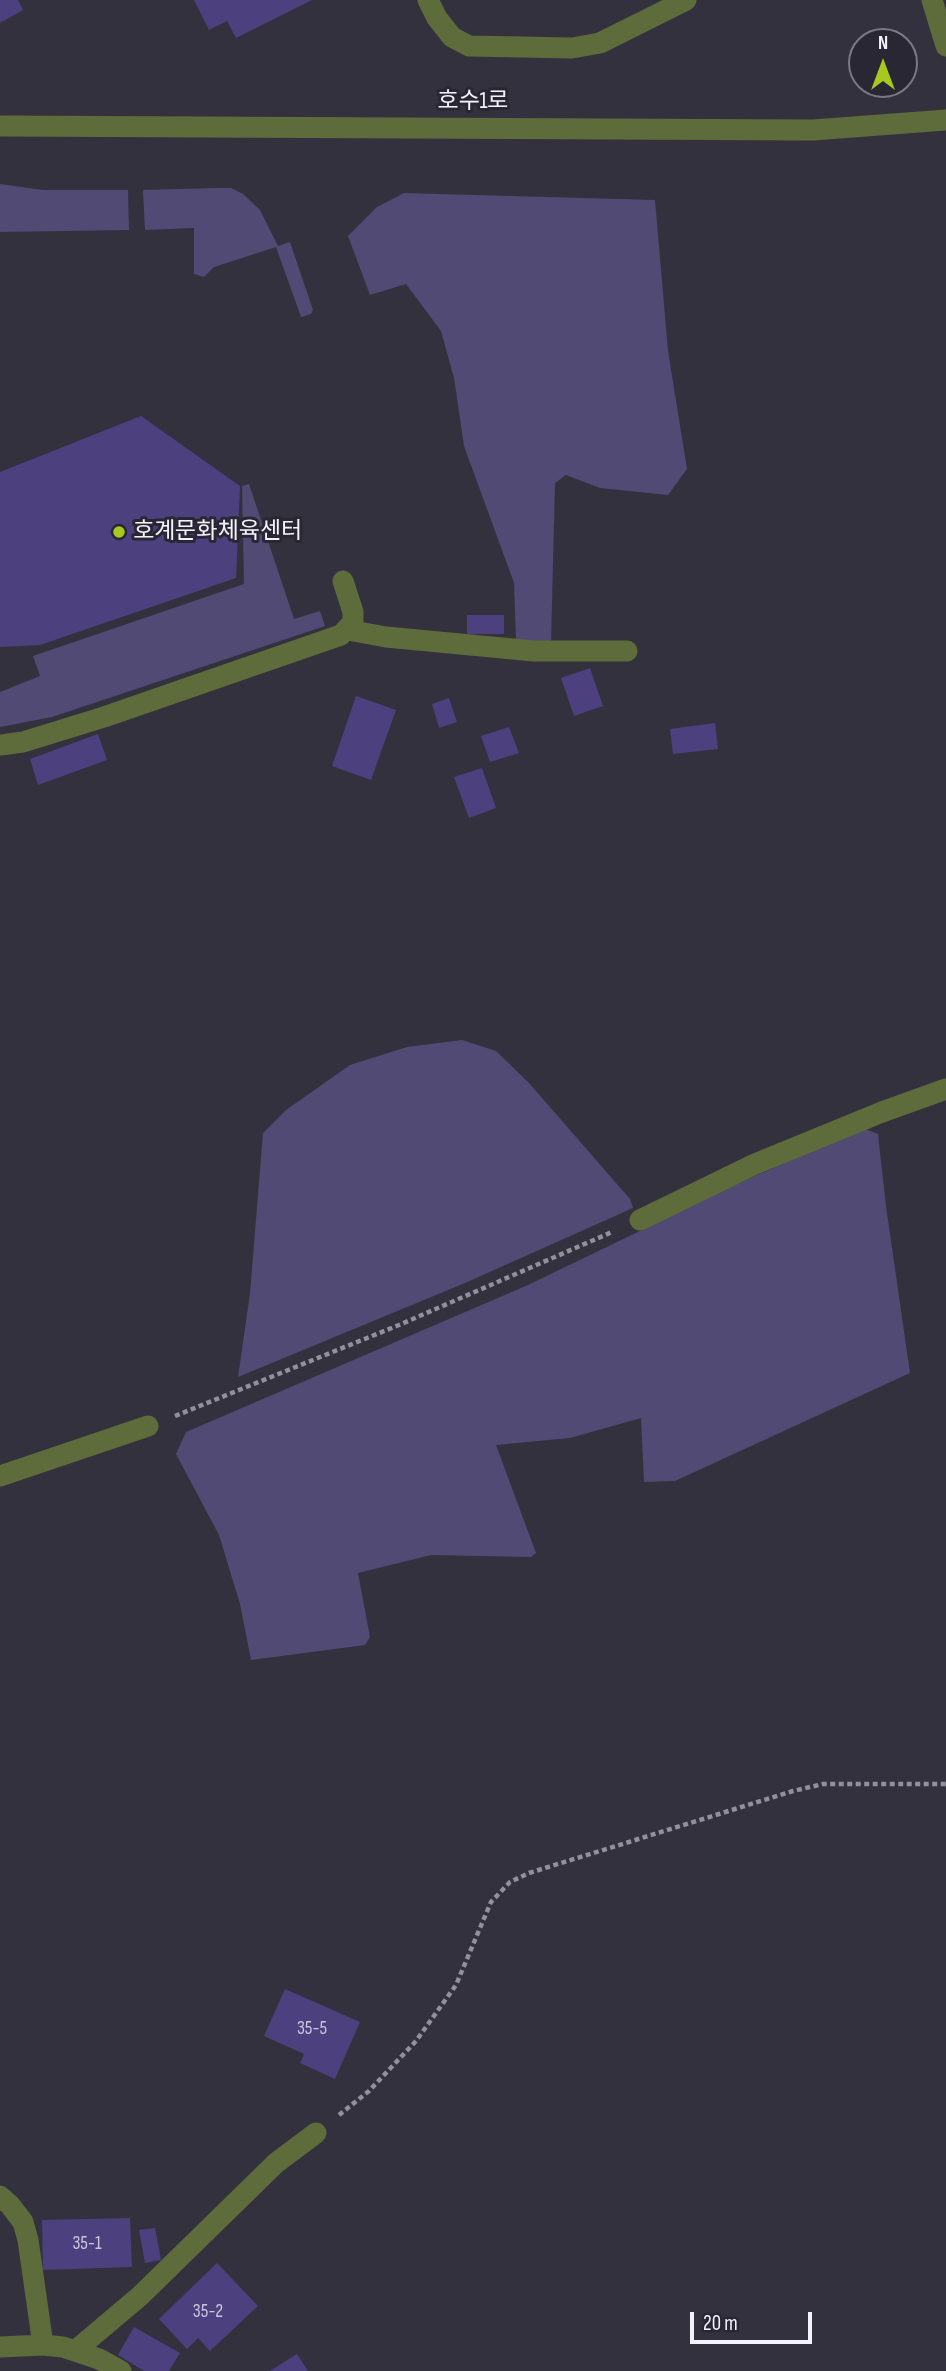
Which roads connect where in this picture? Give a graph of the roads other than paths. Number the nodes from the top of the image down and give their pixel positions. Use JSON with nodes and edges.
{"nodes":[{"id":1,"x":428,"y":0,"type":"edge"},
{"id":2,"x":686,"y":0,"type":"edge"},
{"id":3,"x":932,"y":0,"type":"edge"},
{"id":4,"x":946,"y":46,"type":"edge"},
{"id":5,"x":946,"y":120,"type":"edge"},
{"id":6,"x":0,"y":126,"type":"edge"},
{"id":7,"x":343,"y":581,"type":"dead end"},
{"id":8,"x":348,"y":630,"type":"junction"},
{"id":9,"x":627,"y":652,"type":"dead end"},
{"id":10,"x":0,"y":745,"type":"edge"},
{"id":11,"x":946,"y":1089,"type":"edge"},
{"id":12,"x":640,"y":1220,"type":"road end"},
{"id":13,"x":148,"y":1426,"type":"road end"},
{"id":14,"x":0,"y":1476,"type":"edge"},
{"id":15,"x":316,"y":2133,"type":"road end"},
{"id":16,"x":0,"y":2196,"type":"edge"},
{"id":17,"x":43,"y":2345,"type":"junction"},
{"id":18,"x":0,"y":2347,"type":"edge"},
{"id":19,"x":76,"y":2350,"type":"junction"},
{"id":20,"x":121,"y":2371,"type":"edge"}],
"edges":[{"from":1,"to":2,"type":"street"},
{"from":3,"to":4,"type":"street"},
{"from":5,"to":6,"type":"street","name":"호수1로"},
{"from":7,"to":8,"type":"street"},
{"from":8,"to":9,"type":"street"},
{"from":8,"to":10,"type":"street"},
{"from":11,"to":12,"type":"street"},
{"from":13,"to":14,"type":"street"},
{"from":15,"to":19,"type":"street"},
{"from":16,"to":17,"type":"street"},
{"from":17,"to":18,"type":"street"},
{"from":17,"to":19,"type":"street"},
{"from":19,"to":20,"type":"street"}]}
